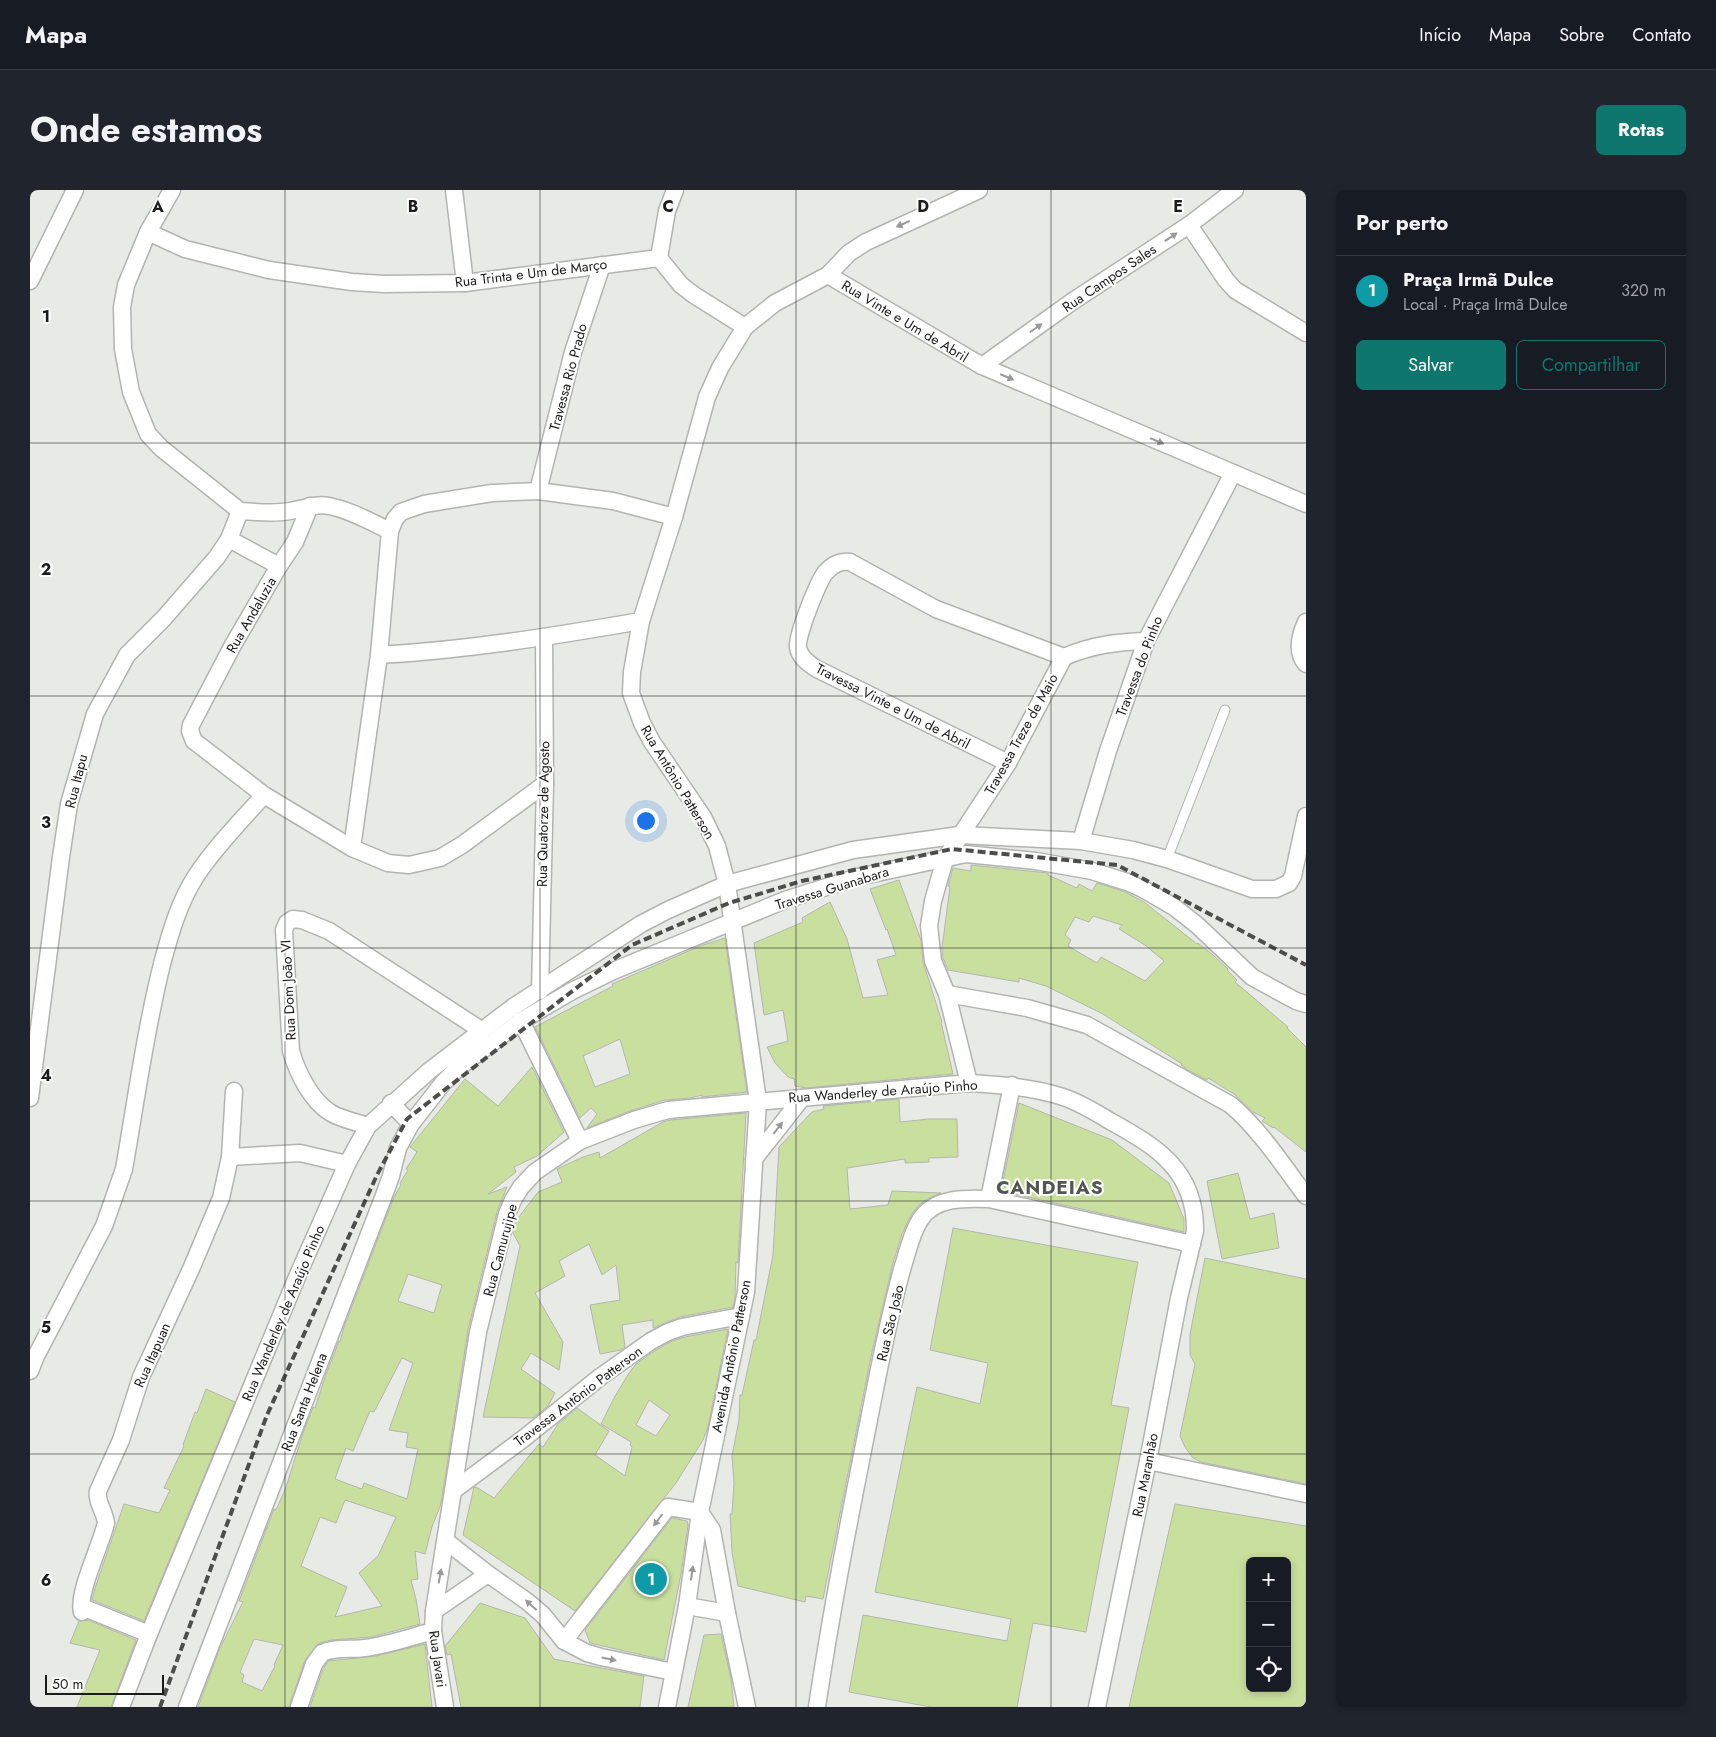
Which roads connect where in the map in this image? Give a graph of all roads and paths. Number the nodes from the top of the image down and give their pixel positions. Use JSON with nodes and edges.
{"nodes":[{"id":1,"x":75,"y":190,"type":"edge"},
{"id":2,"x":172,"y":190,"type":"edge"},
{"id":3,"x":454,"y":190,"type":"edge"},
{"id":4,"x":675,"y":190,"type":"edge"},
{"id":5,"x":979,"y":190,"type":"edge"},
{"id":6,"x":1234,"y":190,"type":"edge"},
{"id":7,"x":1189,"y":225,"type":"junction"},
{"id":8,"x":148,"y":232,"type":"junction"},
{"id":9,"x":658,"y":258,"type":"junction"},
{"id":10,"x":602,"y":265,"type":"junction"},
{"id":11,"x":828,"y":275,"type":"junction"},
{"id":12,"x":30,"y":282,"type":"edge"},
{"id":13,"x":465,"y":283,"type":"junction"},
{"id":14,"x":745,"y":327,"type":"junction"},
{"id":15,"x":1306,"y":333,"type":"edge"},
{"id":16,"x":982,"y":366,"type":"junction"},
{"id":17,"x":1232,"y":473,"type":"junction"},
{"id":18,"x":538,"y":491,"type":"junction"},
{"id":19,"x":1306,"y":504,"type":"edge"},
{"id":20,"x":310,"y":506,"type":"junction"},
{"id":21,"x":240,"y":511,"type":"junction"},
{"id":22,"x":674,"y":517,"type":"junction"},
{"id":23,"x":390,"y":531,"type":"junction"},
{"id":24,"x":229,"y":539,"type":"junction"},
{"id":25,"x":279,"y":566,"type":"junction"},
{"id":26,"x":641,"y":621,"type":"junction"},
{"id":27,"x":1306,"y":622,"type":"edge"},
{"id":28,"x":544,"y":637,"type":"junction"},
{"id":29,"x":1146,"y":641,"type":"junction"},
{"id":30,"x":379,"y":655,"type":"junction"},
{"id":31,"x":1064,"y":657,"type":"junction"},
{"id":32,"x":1306,"y":664,"type":"edge"},
{"id":33,"x":1225,"y":710,"type":"dead end"},
{"id":34,"x":1008,"y":763,"type":"junction"},
{"id":35,"x":545,"y":784,"type":"junction"},
{"id":36,"x":264,"y":795,"type":"junction"},
{"id":37,"x":1306,"y":816,"type":"edge"},
{"id":38,"x":960,"y":835,"type":"junction"},
{"id":39,"x":1082,"y":841,"type":"junction"},
{"id":40,"x":352,"y":848,"type":"junction"},
{"id":41,"x":945,"y":859,"type":"junction"},
{"id":42,"x":1167,"y":859,"type":"junction"},
{"id":43,"x":727,"y":884,"type":"junction"},
{"id":44,"x":733,"y":922,"type":"junction"},
{"id":45,"x":540,"y":991,"type":"junction"},
{"id":46,"x":947,"y":994,"type":"junction"},
{"id":47,"x":1306,"y":1004,"type":"edge"},
{"id":48,"x":521,"y":1021,"type":"junction"},
{"id":49,"x":481,"y":1030,"type":"junction"},
{"id":50,"x":969,"y":1082,"type":"junction"},
{"id":51,"x":1012,"y":1086,"type":"junction"},
{"id":52,"x":234,"y":1091,"type":"dead end"},
{"id":53,"x":30,"y":1098,"type":"edge"},
{"id":54,"x":802,"y":1098,"type":"junction"},
{"id":55,"x":758,"y":1102,"type":"junction"},
{"id":56,"x":392,"y":1103,"type":"junction"},
{"id":57,"x":411,"y":1124,"type":"junction"},
{"id":58,"x":368,"y":1126,"type":"junction"},
{"id":59,"x":580,"y":1141,"type":"junction"},
{"id":60,"x":230,"y":1157,"type":"junction"},
{"id":61,"x":754,"y":1159,"type":"junction"},
{"id":62,"x":347,"y":1164,"type":"junction"},
{"id":63,"x":1306,"y":1196,"type":"edge"},
{"id":64,"x":989,"y":1199,"type":"junction"},
{"id":65,"x":1192,"y":1244,"type":"junction"},
{"id":66,"x":741,"y":1316,"type":"junction"},
{"id":67,"x":30,"y":1370,"type":"edge"},
{"id":68,"x":1148,"y":1462,"type":"junction"},
{"id":69,"x":454,"y":1490,"type":"junction"},
{"id":70,"x":1306,"y":1494,"type":"edge"},
{"id":71,"x":700,"y":1512,"type":"junction"},
{"id":72,"x":446,"y":1541,"type":"junction"},
{"id":73,"x":488,"y":1574,"type":"junction"},
{"id":74,"x":687,"y":1606,"type":"junction"},
{"id":75,"x":434,"y":1612,"type":"junction"},
{"id":76,"x":727,"y":1613,"type":"junction"},
{"id":77,"x":433,"y":1631,"type":"junction"},
{"id":78,"x":149,"y":1634,"type":"junction"},
{"id":79,"x":564,"y":1641,"type":"junction"},
{"id":80,"x":673,"y":1672,"type":"junction"},
{"id":81,"x":121,"y":1707,"type":"edge"},
{"id":82,"x":187,"y":1707,"type":"edge"},
{"id":83,"x":299,"y":1707,"type":"edge"},
{"id":84,"x":445,"y":1707,"type":"edge"},
{"id":85,"x":666,"y":1707,"type":"edge"},
{"id":86,"x":747,"y":1707,"type":"edge"},
{"id":87,"x":817,"y":1707,"type":"edge"},
{"id":88,"x":1097,"y":1707,"type":"edge"}],
"edges":[{"from":1,"to":12,"type":"street"},
{"from":2,"to":8,"type":"street"},
{"from":3,"to":13,"type":"street"},
{"from":4,"to":9,"type":"street"},
{"from":5,"to":11,"type":"street","one_way":true},
{"from":6,"to":7,"type":"street","name":"Rua Campos Sales"},
{"from":7,"to":15,"type":"street"},
{"from":16,"to":7,"type":"street","name":"Rua Campos Sales","one_way":true},
{"from":8,"to":13,"type":"street","name":"Rua Trinta e Um de Março"},
{"from":8,"to":21,"type":"street"},
{"from":9,"to":10,"type":"street","name":"Rua Trinta e Um de Março"},
{"from":9,"to":14,"type":"street"},
{"from":10,"to":13,"type":"street","name":"Rua Trinta e Um de Março"},
{"from":10,"to":18,"type":"street","name":"Travessa Rio Prado"},
{"from":11,"to":14,"type":"street","name":"Rua Vinte e Um de Abril"},
{"from":11,"to":16,"type":"street","name":"Rua Vinte e Um de Abril"},
{"from":14,"to":22,"type":"street","name":"Rua Vinte e Um de Abril"},
{"from":16,"to":17,"type":"street","name":"Rua Vinte e Um de Abril","one_way":true},
{"from":17,"to":19,"type":"street","name":"Rua Vinte e Um de Abril"},
{"from":17,"to":29,"type":"street","name":"Travessa do Pinho"},
{"from":18,"to":22,"type":"street"},
{"from":18,"to":23,"type":"street"},
{"from":20,"to":21,"type":"street"},
{"from":20,"to":23,"type":"street"},
{"from":20,"to":25,"type":"street","name":"Rua Andaluzia"},
{"from":21,"to":24,"type":"street","name":"Rua Itapu"},
{"from":22,"to":26,"type":"street","name":"Rua Vinte e Um de Abril"},
{"from":23,"to":30,"type":"street"},
{"from":24,"to":25,"type":"street"},
{"from":24,"to":53,"type":"street","name":"Rua Itapu"},
{"from":25,"to":36,"type":"street","name":"Rua Andaluzia"},
{"from":26,"to":28,"type":"street"},
{"from":26,"to":43,"type":"street","name":"Rua Antônio Patterson"},
{"from":27,"to":32,"type":"street"},
{"from":28,"to":30,"type":"street"},
{"from":28,"to":35,"type":"street","name":"Rua Quatorze de Agosto"},
{"from":29,"to":31,"type":"street"},
{"from":29,"to":39,"type":"street","name":"Travessa do Pinho"},
{"from":30,"to":40,"type":"street"},
{"from":31,"to":34,"type":"street","name":"Travessa Treze de Maio"},
{"from":31,"to":34,"type":"street","name":"Travessa Vinte e Um de Abril"},
{"from":33,"to":42,"type":"lane"},
{"from":34,"to":38,"type":"street","name":"Travessa Treze de Maio"},
{"from":35,"to":40,"type":"street"},
{"from":35,"to":45,"type":"street","name":"Rua Quatorze de Agosto"},
{"from":36,"to":40,"type":"street"},
{"from":36,"to":67,"type":"street"},
{"from":37,"to":42,"type":"street","name":"Rua Wanderley de Araújo Pinho"},
{"from":38,"to":39,"type":"street","name":"Rua Wanderley de Araújo Pinho"},
{"from":38,"to":41,"type":"street","name":"Travessa Treze de Maio"},
{"from":38,"to":43,"type":"street","name":"Rua Wanderley de Araújo Pinho"},
{"from":39,"to":42,"type":"street","name":"Rua Wanderley de Araújo Pinho"},
{"from":41,"to":44,"type":"street","name":"Travessa Guanabara"},
{"from":41,"to":46,"type":"street","name":"Travessa Treze de Maio"},
{"from":41,"to":47,"type":"street","name":"Travessa Guanabara"},
{"from":43,"to":44,"type":"street","name":"Avenida Antônio Patterson"},
{"from":43,"to":45,"type":"street","name":"Rua Wanderley de Araújo Pinho"},
{"from":44,"to":48,"type":"street","name":"Travessa Guanabara"},
{"from":44,"to":55,"type":"street","name":"Avenida Antônio Patterson"},
{"from":45,"to":49,"type":"street","name":"Rua Wanderley de Araújo Pinho"},
{"from":46,"to":50,"type":"street","name":"Travessa Treze de Maio"},
{"from":46,"to":63,"type":"street"},
{"from":48,"to":57,"type":"street","name":"Travessa Guanabara"},
{"from":48,"to":59,"type":"street"},
{"from":49,"to":56,"type":"street","name":"Rua Wanderley de Araújo Pinho"},
{"from":49,"to":58,"type":"street","name":"Rua Dom João VI"},
{"from":50,"to":51,"type":"street","name":"Rua Wanderley de Araújo Pinho"},
{"from":50,"to":54,"type":"street","name":"Rua Wanderley de Araújo Pinho"},
{"from":51,"to":64,"type":"street"},
{"from":51,"to":65,"type":"street","name":"Rua Wanderley de Araújo Pinho"},
{"from":52,"to":60,"type":"street","name":"Rua Itapuan"},
{"from":54,"to":55,"type":"street","name":"Rua Wanderley de Araújo Pinho"},
{"from":61,"to":54,"type":"street","one_way":true},
{"from":55,"to":59,"type":"street","name":"Rua Camurujipe"},
{"from":55,"to":61,"type":"street","name":"Avenida Antônio Patterson"},
{"from":56,"to":57,"type":"street"},
{"from":56,"to":58,"type":"street","name":"Rua Wanderley de Araújo Pinho"},
{"from":57,"to":82,"type":"street","name":"Rua Santa Helena"},
{"from":58,"to":62,"type":"street","name":"Rua Wanderley de Araújo Pinho"},
{"from":59,"to":69,"type":"street","name":"Rua Camurujipe"},
{"from":60,"to":62,"type":"street"},
{"from":60,"to":78,"type":"street","name":"Rua Itapuan"},
{"from":61,"to":66,"type":"street","name":"Avenida Antônio Patterson"},
{"from":62,"to":78,"type":"street","name":"Rua Wanderley de Araújo Pinho"},
{"from":64,"to":65,"type":"street","name":"Rua São João"},
{"from":64,"to":87,"type":"street","name":"Rua São João"},
{"from":65,"to":68,"type":"street","name":"Rua Maranhão"},
{"from":66,"to":69,"type":"street","name":"Travessa Antônio Patterson"},
{"from":66,"to":71,"type":"street","name":"Avenida Antônio Patterson"},
{"from":68,"to":70,"type":"street"},
{"from":68,"to":88,"type":"street","name":"Rua Maranhão"},
{"from":69,"to":72,"type":"street","name":"Rua Camurujipe"},
{"from":74,"to":71,"type":"street","name":"Avenida Antônio Patterson","one_way":true},
{"from":71,"to":76,"type":"street"},
{"from":71,"to":79,"type":"street","one_way":true},
{"from":72,"to":73,"type":"street"},
{"from":75,"to":72,"type":"street","name":"Rua Javari","one_way":true},
{"from":73,"to":75,"type":"street","name":"Rua Javari"},
{"from":79,"to":73,"type":"street","one_way":true},
{"from":74,"to":76,"type":"street"},
{"from":74,"to":80,"type":"street","name":"Avenida Antônio Patterson"},
{"from":75,"to":77,"type":"street","name":"Rua Javari"},
{"from":76,"to":86,"type":"street"},
{"from":77,"to":83,"type":"street"},
{"from":77,"to":84,"type":"street","name":"Rua Javari"},
{"from":78,"to":81,"type":"street","name":"Rua Wanderley de Araújo Pinho"},
{"from":79,"to":80,"type":"street","one_way":true},
{"from":80,"to":85,"type":"street","name":"Avenida Antônio Patterson"}]}
